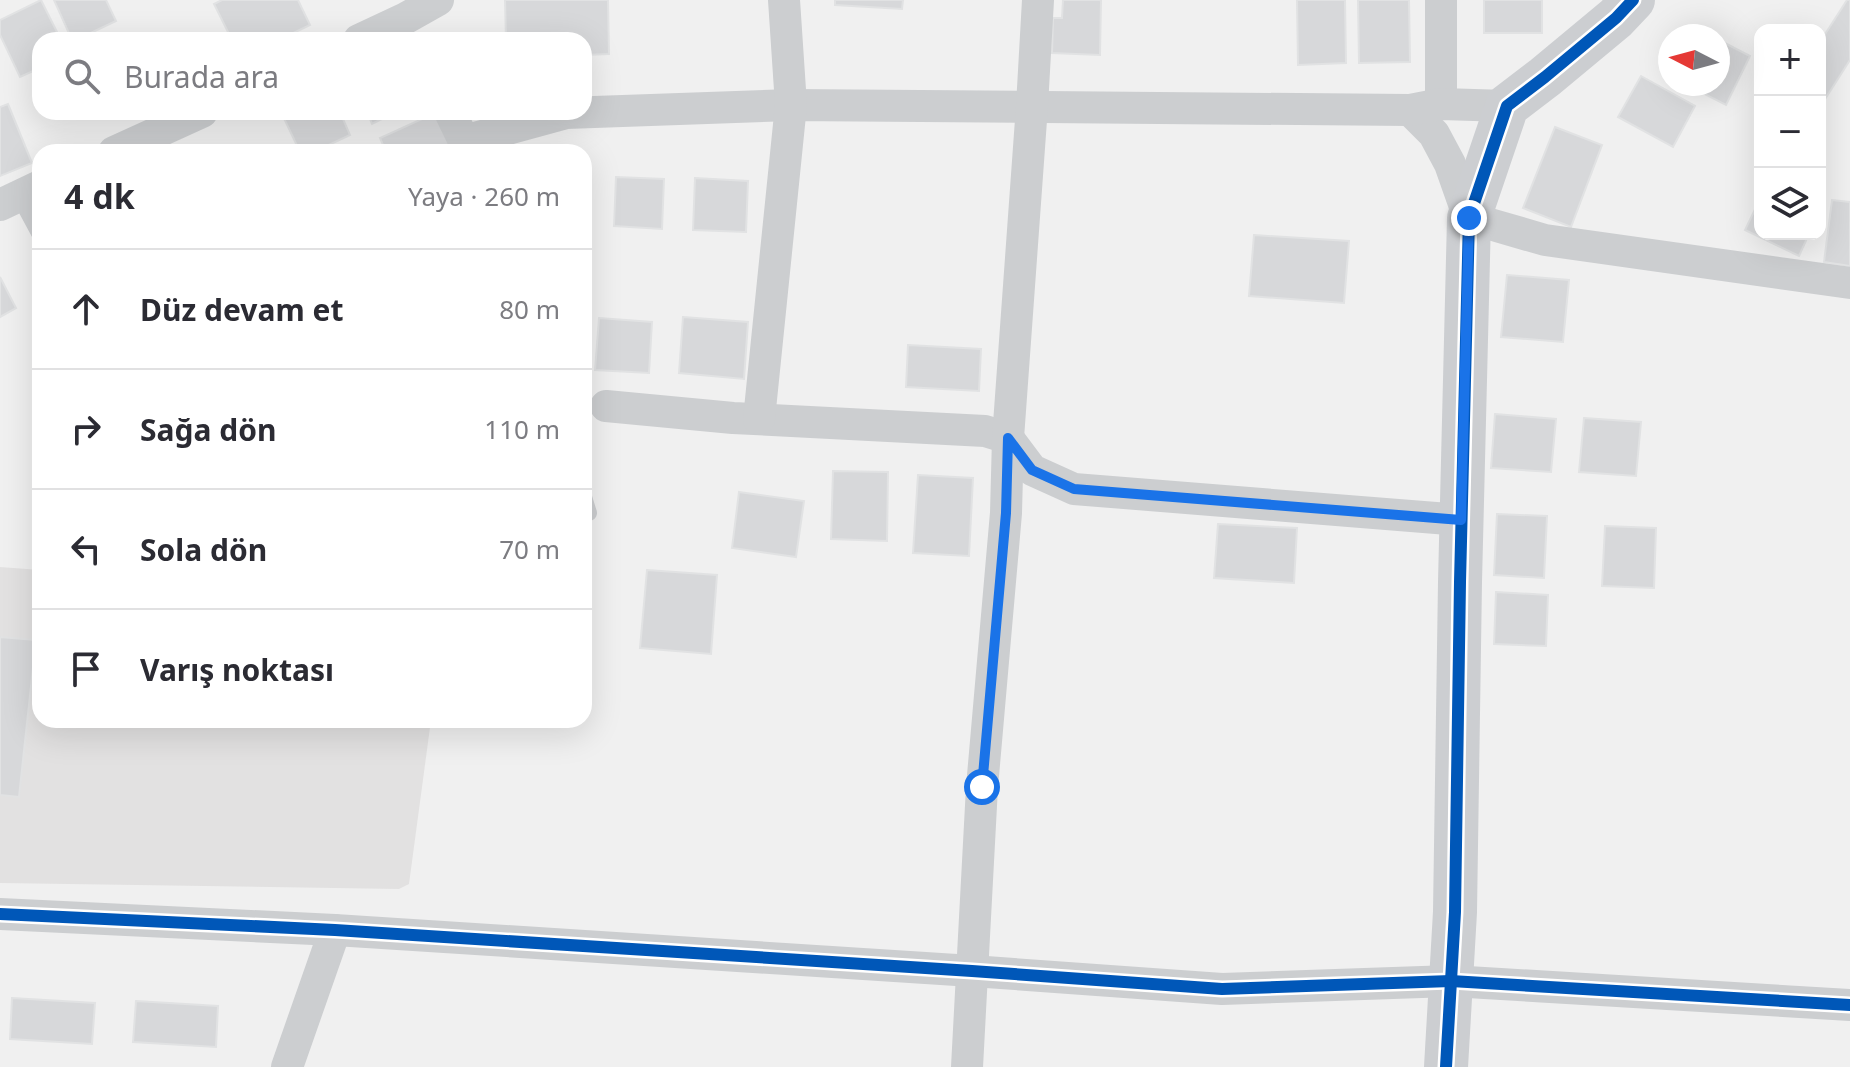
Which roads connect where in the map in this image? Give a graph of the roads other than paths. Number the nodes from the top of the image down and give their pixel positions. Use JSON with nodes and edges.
{"nodes":[{"id":1,"x":438,"y":0,"type":"edge"},
{"id":2,"x":784,"y":0,"type":"edge"},
{"id":3,"x":1038,"y":0,"type":"edge"},
{"id":4,"x":1441,"y":0,"type":"edge"},
{"id":5,"x":1633,"y":0,"type":"edge"},
{"id":6,"x":407,"y":19,"type":"edge"},
{"id":7,"x":377,"y":32,"type":"edge"},
{"id":8,"x":791,"y":105,"type":"junction"},
{"id":9,"x":1032,"y":106,"type":"junction"},
{"id":10,"x":1507,"y":106,"type":"junction"},
{"id":11,"x":1426,"y":107,"type":"junction"},
{"id":12,"x":592,"y":112,"type":"edge"},
{"id":13,"x":184,"y":120,"type":"edge"},
{"id":14,"x":454,"y":120,"type":"edge"},
{"id":15,"x":545,"y":120,"type":"edge"},
{"id":16,"x":132,"y":144,"type":"edge"},
{"id":17,"x":465,"y":144,"type":"edge"},
{"id":18,"x":472,"y":144,"type":"edge"},
{"id":19,"x":20,"y":196,"type":"edge"},
{"id":20,"x":1469,"y":218,"type":"junction"},
{"id":21,"x":32,"y":219,"type":"edge"},
{"id":22,"x":1850,"y":283,"type":"edge"},
{"id":23,"x":606,"y":406,"type":"dead end"},
{"id":24,"x":759,"y":419,"type":"junction"},
{"id":25,"x":1008,"y":438,"type":"junction"},
{"id":26,"x":1461,"y":520,"type":"junction"},
{"id":27,"x":0,"y":914,"type":"edge"},
{"id":28,"x":335,"y":930,"type":"junction"},
{"id":29,"x":972,"y":971,"type":"junction"},
{"id":30,"x":1451,"y":981,"type":"junction"},
{"id":31,"x":1850,"y":1005,"type":"edge"},
{"id":32,"x":287,"y":1067,"type":"edge"},
{"id":33,"x":967,"y":1067,"type":"edge"},
{"id":34,"x":1446,"y":1067,"type":"edge"}],
"edges":[{"from":1,"to":6,"type":"street"},
{"from":2,"to":8,"type":"street"},
{"from":3,"to":9,"type":"street"},
{"from":4,"to":11,"type":"street"},
{"from":5,"to":10,"type":"street"},
{"from":6,"to":7,"type":"street"},
{"from":8,"to":9,"type":"street"},
{"from":8,"to":12,"type":"street"},
{"from":8,"to":24,"type":"street"},
{"from":9,"to":11,"type":"street"},
{"from":9,"to":25,"type":"street"},
{"from":10,"to":11,"type":"street"},
{"from":10,"to":20,"type":"street"},
{"from":11,"to":20,"type":"street"},
{"from":13,"to":16,"type":"street"},
{"from":14,"to":17,"type":"street"},
{"from":15,"to":18,"type":"street"},
{"from":19,"to":21,"type":"lane"},
{"from":20,"to":22,"type":"street"},
{"from":20,"to":26,"type":"street"},
{"from":23,"to":24,"type":"street"},
{"from":24,"to":25,"type":"street"},
{"from":25,"to":26,"type":"street"},
{"from":25,"to":29,"type":"street"},
{"from":26,"to":30,"type":"street"},
{"from":27,"to":28,"type":"street"},
{"from":28,"to":29,"type":"street"},
{"from":28,"to":32,"type":"street"},
{"from":29,"to":30,"type":"street"},
{"from":29,"to":33,"type":"street"},
{"from":30,"to":31,"type":"street"},
{"from":30,"to":34,"type":"street"}]}
